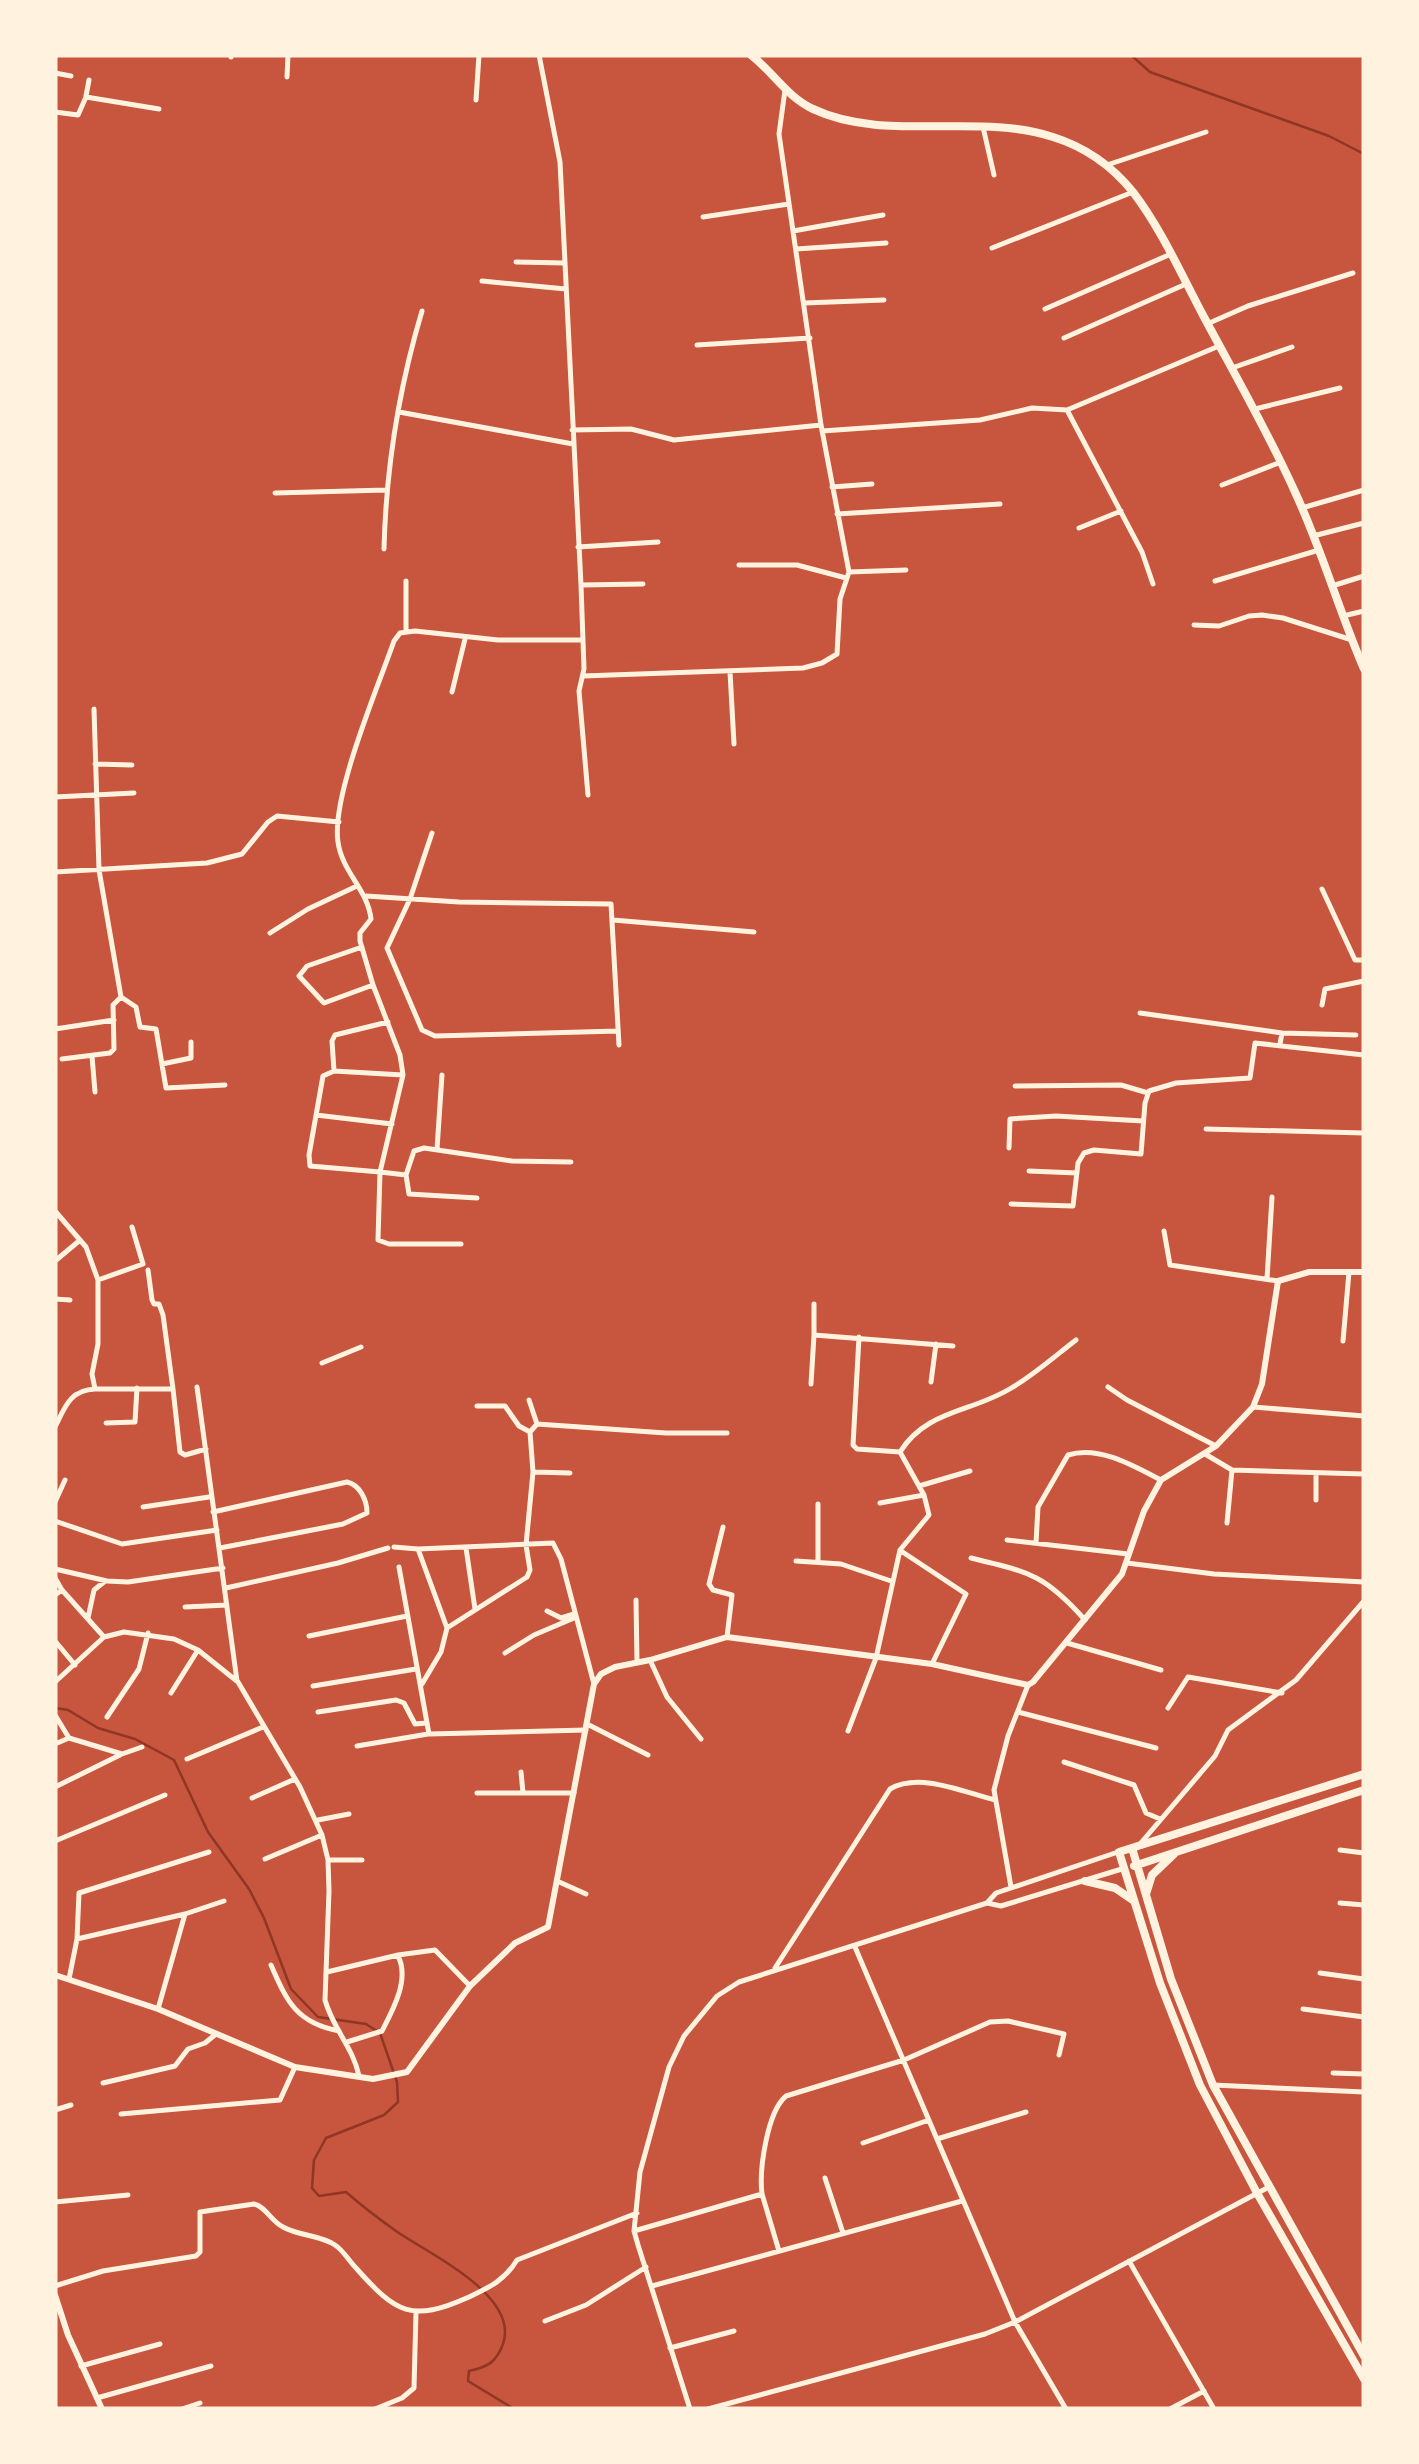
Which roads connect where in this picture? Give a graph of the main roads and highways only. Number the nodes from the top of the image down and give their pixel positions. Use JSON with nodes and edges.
{"nodes":[{"id":1,"x":755,"y":57,"type":"edge"},
{"id":2,"x":1364,"y":669,"type":"edge"},
{"id":3,"x":1364,"y":1774,"type":"edge"},
{"id":4,"x":1364,"y":1790,"type":"edge"},
{"id":5,"x":1135,"y":1847,"type":"junction"},
{"id":6,"x":1182,"y":1848,"type":"junction"},
{"id":7,"x":1136,"y":1865,"type":"junction"},
{"id":8,"x":1125,"y":1868,"type":"junction"},
{"id":9,"x":1085,"y":1881,"type":"road end"},
{"id":10,"x":1144,"y":1898,"type":"junction"},
{"id":11,"x":1134,"y":1901,"type":"junction"},
{"id":12,"x":1364,"y":2356,"type":"edge"},
{"id":13,"x":1364,"y":2379,"type":"edge"}],
"edges":[{"from":1,"to":2,"type":"highway"},
{"from":3,"to":5,"type":"highway"},
{"from":4,"to":6,"type":"highway"},
{"from":5,"to":7,"type":"highway"},
{"from":5,"to":8,"type":"highway"},
{"from":6,"to":7,"type":"highway"},
{"from":6,"to":10,"type":"highway"},
{"from":7,"to":8,"type":"highway"},
{"from":7,"to":10,"type":"highway"},
{"from":8,"to":11,"type":"highway"},
{"from":9,"to":11,"type":"highway"},
{"from":10,"to":12,"type":"highway"},
{"from":11,"to":13,"type":"highway"}]}
